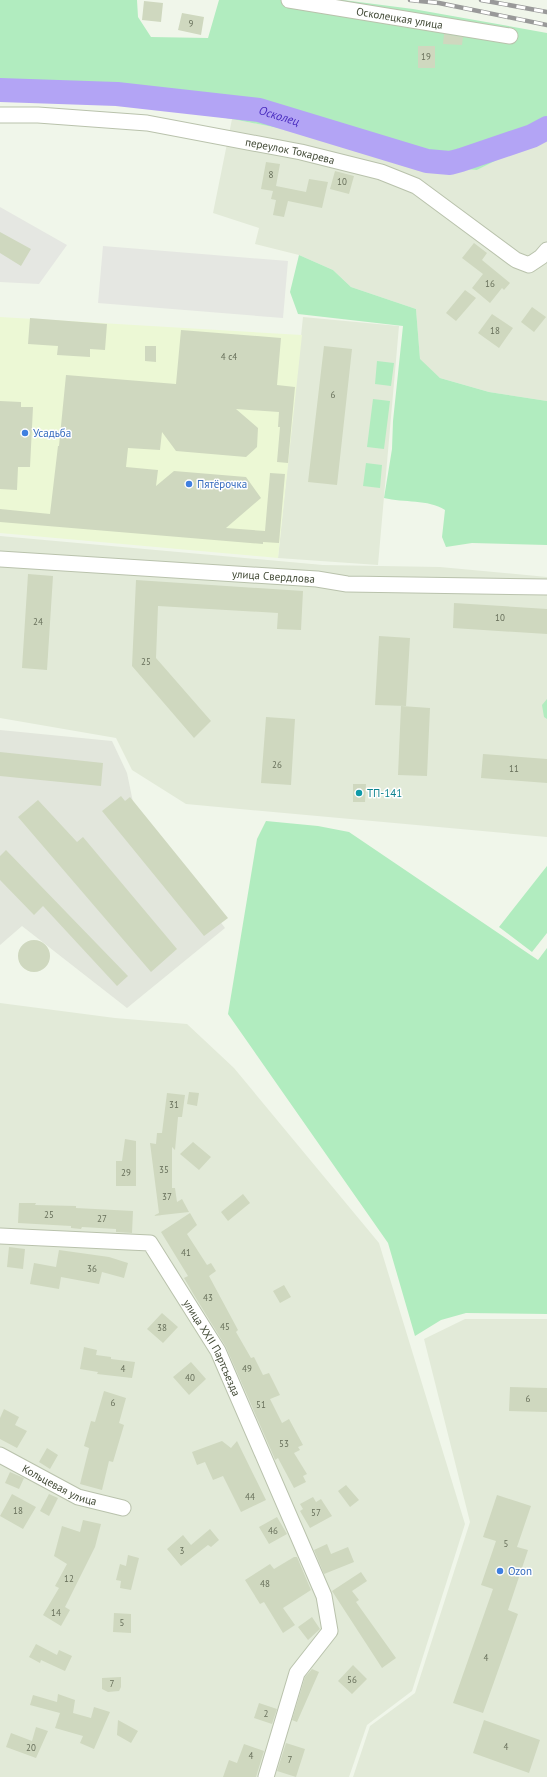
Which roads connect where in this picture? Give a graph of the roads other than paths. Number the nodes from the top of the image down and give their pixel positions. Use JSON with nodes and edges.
{"nodes":[{"id":1,"x":289,"y":0,"type":"edge"},
{"id":2,"x":510,"y":36,"type":"dead end"},
{"id":3,"x":0,"y":116,"type":"edge"},
{"id":4,"x":547,"y":250,"type":"edge"},
{"id":5,"x":0,"y":559,"type":"edge"},
{"id":6,"x":547,"y":587,"type":"edge"},
{"id":7,"x":0,"y":1236,"type":"edge"},
{"id":8,"x":0,"y":1455,"type":"edge"},
{"id":9,"x":123,"y":1508,"type":"dead end"},
{"id":10,"x":266,"y":1777,"type":"edge"}],
"edges":[{"from":1,"to":2,"type":"street","name":"Осколецкая улица"},
{"from":3,"to":4,"type":"street","name":"переулок Токарева"},
{"from":5,"to":6,"type":"street","name":"улица Свердлова"},
{"from":7,"to":10,"type":"street","name":"улица XXII Партсъезда"},
{"from":8,"to":9,"type":"street","name":"Кольцевая улица"}]}
